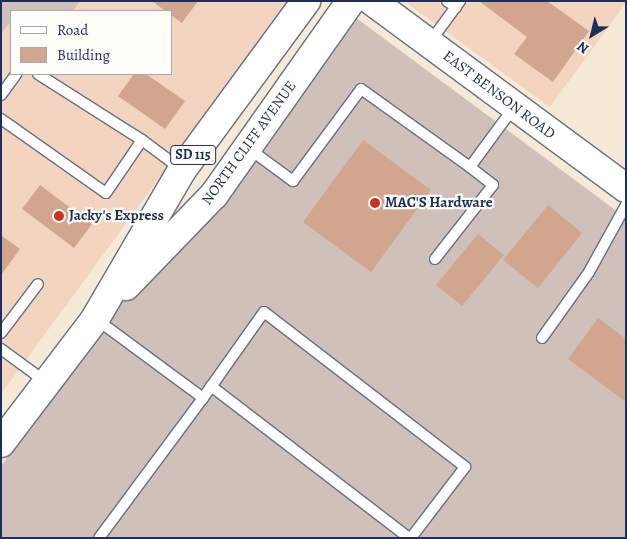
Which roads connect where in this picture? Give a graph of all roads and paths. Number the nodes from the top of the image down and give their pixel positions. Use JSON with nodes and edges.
{"nodes":[{"id":1,"x":306,"y":1,"type":"edge"},
{"id":2,"x":350,"y":1,"type":"edge"},
{"id":3,"x":372,"y":1,"type":"edge"},
{"id":4,"x":454,"y":3,"type":"edge"},
{"id":5,"x":430,"y":43,"type":"junction"},
{"id":6,"x":15,"y":75,"type":"edge"},
{"id":7,"x":40,"y":75,"type":"edge"},
{"id":8,"x":1,"y":95,"type":"edge"},
{"id":9,"x":515,"y":106,"type":"junction"},
{"id":10,"x":1,"y":119,"type":"edge"},
{"id":11,"x":142,"y":140,"type":"junction"},
{"id":12,"x":247,"y":147,"type":"junction"},
{"id":13,"x":470,"y":167,"type":"junction"},
{"id":14,"x":182,"y":170,"type":"junction"},
{"id":15,"x":626,"y":188,"type":"edge"},
{"id":16,"x":626,"y":205,"type":"edge"},
{"id":17,"x":435,"y":259,"type":"dead end"},
{"id":18,"x":38,"y":284,"type":"dead end"},
{"id":19,"x":95,"y":319,"type":"junction"},
{"id":20,"x":1,"y":333,"type":"edge"},
{"id":21,"x":542,"y":338,"type":"dead end"},
{"id":22,"x":1,"y":349,"type":"edge"},
{"id":23,"x":47,"y":383,"type":"junction"},
{"id":24,"x":211,"y":386,"type":"junction"},
{"id":25,"x":202,"y":398,"type":"junction"},
{"id":26,"x":1,"y":443,"type":"edge"},
{"id":27,"x":98,"y":538,"type":"edge"},
{"id":28,"x":410,"y":538,"type":"edge"}],
"edges":[{"from":1,"to":14,"type":"main road","name":"NORTH CLIFF AVENUE","number":"SD 115"},
{"from":2,"to":12,"type":"main road","name":"NORTH CLIFF AVENUE","number":"SD 115"},
{"from":3,"to":5,"type":"main road","name":"EAST BENSON ROAD"},
{"from":4,"to":5,"type":"lane"},
{"from":5,"to":9,"type":"main road","name":"EAST BENSON ROAD"},
{"from":6,"to":8,"type":"lane"},
{"from":7,"to":11,"type":"lane"},
{"from":9,"to":13,"type":"lane"},
{"from":9,"to":15,"type":"main road","name":"EAST BENSON ROAD"},
{"from":10,"to":11,"type":"lane"},
{"from":11,"to":14,"type":"lane"},
{"from":12,"to":13,"type":"lane"},
{"from":12,"to":19,"type":"main road","name":"NORTH CLIFF AVENUE","number":"SD 115"},
{"from":13,"to":17,"type":"lane"},
{"from":14,"to":19,"type":"main road","name":"NORTH CLIFF AVENUE","number":"SD 115"},
{"from":16,"to":21,"type":"lane"},
{"from":18,"to":20,"type":"lane"},
{"from":19,"to":23,"type":"main road","name":"NORTH CLIFF AVENUE","number":"SD 115"},
{"from":19,"to":25,"type":"lane"},
{"from":22,"to":23,"type":"lane"},
{"from":23,"to":26,"type":"main road","name":"NORTH CLIFF AVENUE","number":"SD 115"},
{"from":24,"to":25,"type":"lane"},
{"from":24,"to":28,"type":"lane"},
{"from":24,"to":28,"type":"lane"},
{"from":25,"to":27,"type":"lane"}]}
